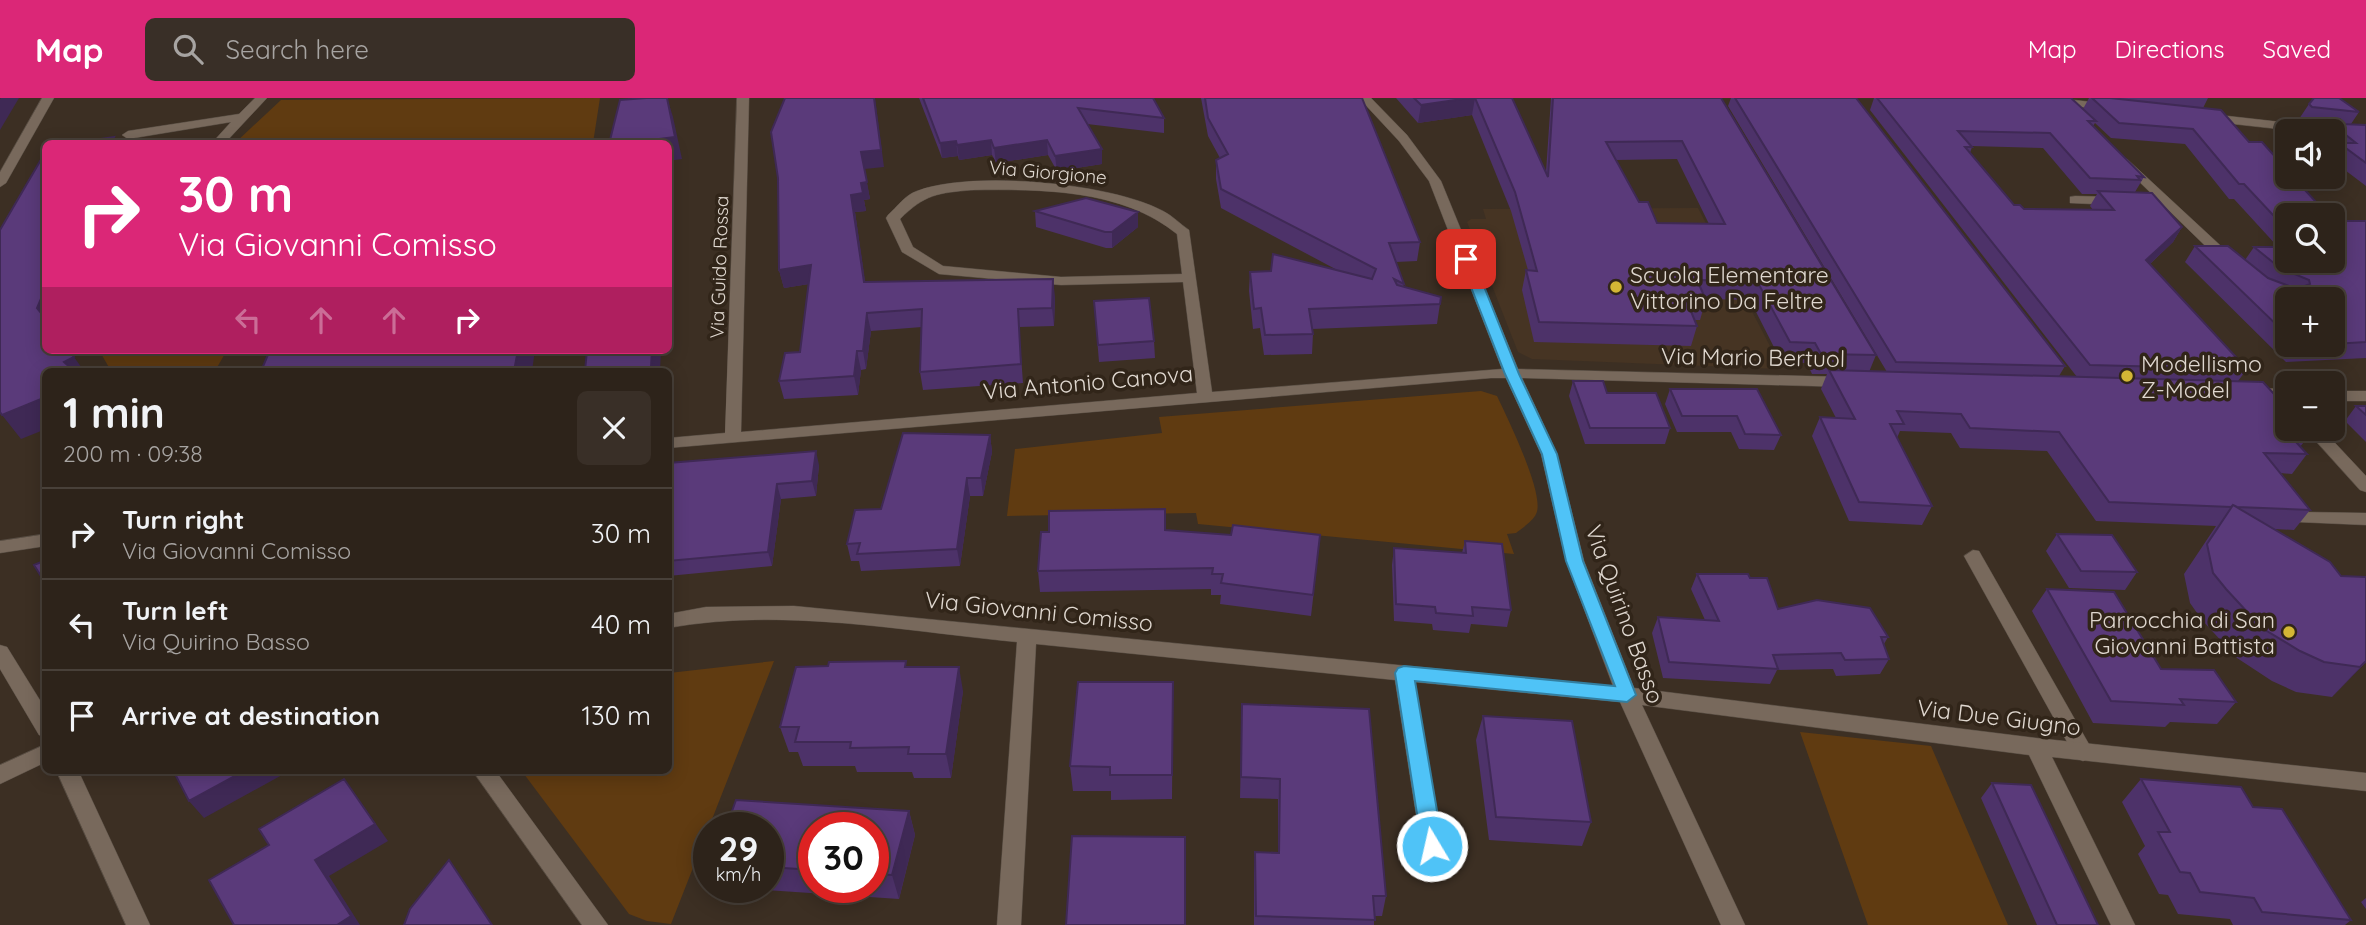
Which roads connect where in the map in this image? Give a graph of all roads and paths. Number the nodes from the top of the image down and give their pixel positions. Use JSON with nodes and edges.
{"nodes":[{"id":1,"x":48,"y":98,"type":"edge"},
{"id":2,"x":261,"y":98,"type":"edge"},
{"id":3,"x":743,"y":98,"type":"edge"},
{"id":4,"x":1366,"y":98,"type":"edge"},
{"id":5,"x":2036,"y":100,"type":"edge"},
{"id":6,"x":2060,"y":100,"type":"edge"},
{"id":7,"x":2118,"y":108,"type":"edge"},
{"id":8,"x":242,"y":117,"type":"junction"},
{"id":9,"x":2200,"y":117,"type":"edge"},
{"id":10,"x":2082,"y":120,"type":"edge"},
{"id":11,"x":2275,"y":125,"type":"edge"},
{"id":12,"x":128,"y":135,"type":"dead end"},
{"id":13,"x":221,"y":140,"type":"edge"},
{"id":14,"x":2120,"y":157,"type":"edge"},
{"id":15,"x":0,"y":183,"type":"edge"},
{"id":16,"x":2075,"y":200,"type":"dead end"},
{"id":17,"x":2168,"y":204,"type":"junction"},
{"id":18,"x":2245,"y":274,"type":"edge"},
{"id":19,"x":1188,"y":278,"type":"junction"},
{"id":20,"x":1512,"y":374,"type":"junction"},
{"id":21,"x":1870,"y":383,"type":"edge"},
{"id":22,"x":2240,"y":393,"type":"edge"},
{"id":23,"x":2275,"y":395,"type":"edge"},
{"id":24,"x":2345,"y":396,"type":"edge"},
{"id":25,"x":2366,"y":396,"type":"edge"},
{"id":26,"x":1205,"y":397,"type":"junction"},
{"id":27,"x":733,"y":437,"type":"junction"},
{"id":28,"x":2324,"y":441,"type":"edge"},
{"id":29,"x":672,"y":443,"type":"edge"},
{"id":30,"x":2366,"y":486,"type":"edge"},
{"id":31,"x":2303,"y":518,"type":"edge"},
{"id":32,"x":2366,"y":519,"type":"edge"},
{"id":33,"x":42,"y":541,"type":"edge"},
{"id":34,"x":0,"y":547,"type":"edge"},
{"id":35,"x":1973,"y":556,"type":"dead end"},
{"id":36,"x":672,"y":620,"type":"edge"},
{"id":37,"x":1027,"y":636,"type":"junction"},
{"id":38,"x":0,"y":652,"type":"edge"},
{"id":39,"x":1404,"y":673,"type":"junction"},
{"id":40,"x":1627,"y":695,"type":"junction"},
{"id":41,"x":42,"y":722,"type":"edge"},
{"id":42,"x":2036,"y":747,"type":"junction"},
{"id":43,"x":2082,"y":752,"type":"junction"},
{"id":44,"x":42,"y":754,"type":"edge"},
{"id":45,"x":69,"y":774,"type":"edge"},
{"id":46,"x":486,"y":774,"type":"edge"},
{"id":47,"x":0,"y":775,"type":"edge"},
{"id":48,"x":2366,"y":782,"type":"edge"},
{"id":49,"x":1432,"y":846,"type":"dead end"},
{"id":50,"x":138,"y":925,"type":"edge"},
{"id":51,"x":596,"y":925,"type":"edge"},
{"id":52,"x":1009,"y":925,"type":"edge"},
{"id":53,"x":1733,"y":925,"type":"edge"},
{"id":54,"x":2123,"y":925,"type":"edge"}],
"edges":[{"from":1,"to":15,"type":"street"},
{"from":2,"to":8,"type":"street"},
{"from":3,"to":27,"type":"street","name":"Via Guido Rossa"},
{"from":4,"to":20,"type":"street","name":"Via Quirino Basso"},
{"from":5,"to":6,"type":"street"},
{"from":6,"to":7,"type":"street"},
{"from":6,"to":10,"type":"street"},
{"from":8,"to":12,"type":"street"},
{"from":8,"to":13,"type":"street"},
{"from":9,"to":11,"type":"street"},
{"from":14,"to":17,"type":"street"},
{"from":16,"to":17,"type":"street"},
{"from":17,"to":18,"type":"street"},
{"from":19,"to":19,"type":"street","name":"Via Giorgione"},
{"from":19,"to":26,"type":"street","name":"Via Giorgione"},
{"from":20,"to":21,"type":"street","name":"Via Mario Bertuol"},
{"from":20,"to":26,"type":"street","name":"Via Antonio Canova"},
{"from":20,"to":40,"type":"street","name":"Via Quirino Basso"},
{"from":22,"to":23,"type":"street"},
{"from":24,"to":25,"type":"street"},
{"from":26,"to":27,"type":"street","name":"Via Antonio Canova"},
{"from":27,"to":29,"type":"street","name":"Via Antonio Canova"},
{"from":28,"to":30,"type":"street"},
{"from":31,"to":32,"type":"street"},
{"from":33,"to":34,"type":"street"},
{"from":35,"to":43,"type":"street"},
{"from":36,"to":37,"type":"street","name":"Via Giovanni Comisso"},
{"from":37,"to":39,"type":"street","name":"Via Giovanni Comisso"},
{"from":37,"to":52,"type":"street"},
{"from":38,"to":41,"type":"street"},
{"from":39,"to":40,"type":"street","name":"Via Giovanni Comisso"},
{"from":39,"to":49,"type":"street"},
{"from":40,"to":42,"type":"street","name":"Via Due Giugno"},
{"from":40,"to":53,"type":"street","name":"Via Quirino Basso"},
{"from":42,"to":43,"type":"street","name":"Via Due Giugno"},
{"from":42,"to":54,"type":"street"},
{"from":43,"to":48,"type":"street","name":"Via Due Giugno"},
{"from":44,"to":47,"type":"street"},
{"from":45,"to":50,"type":"street"},
{"from":46,"to":51,"type":"street"}]}
